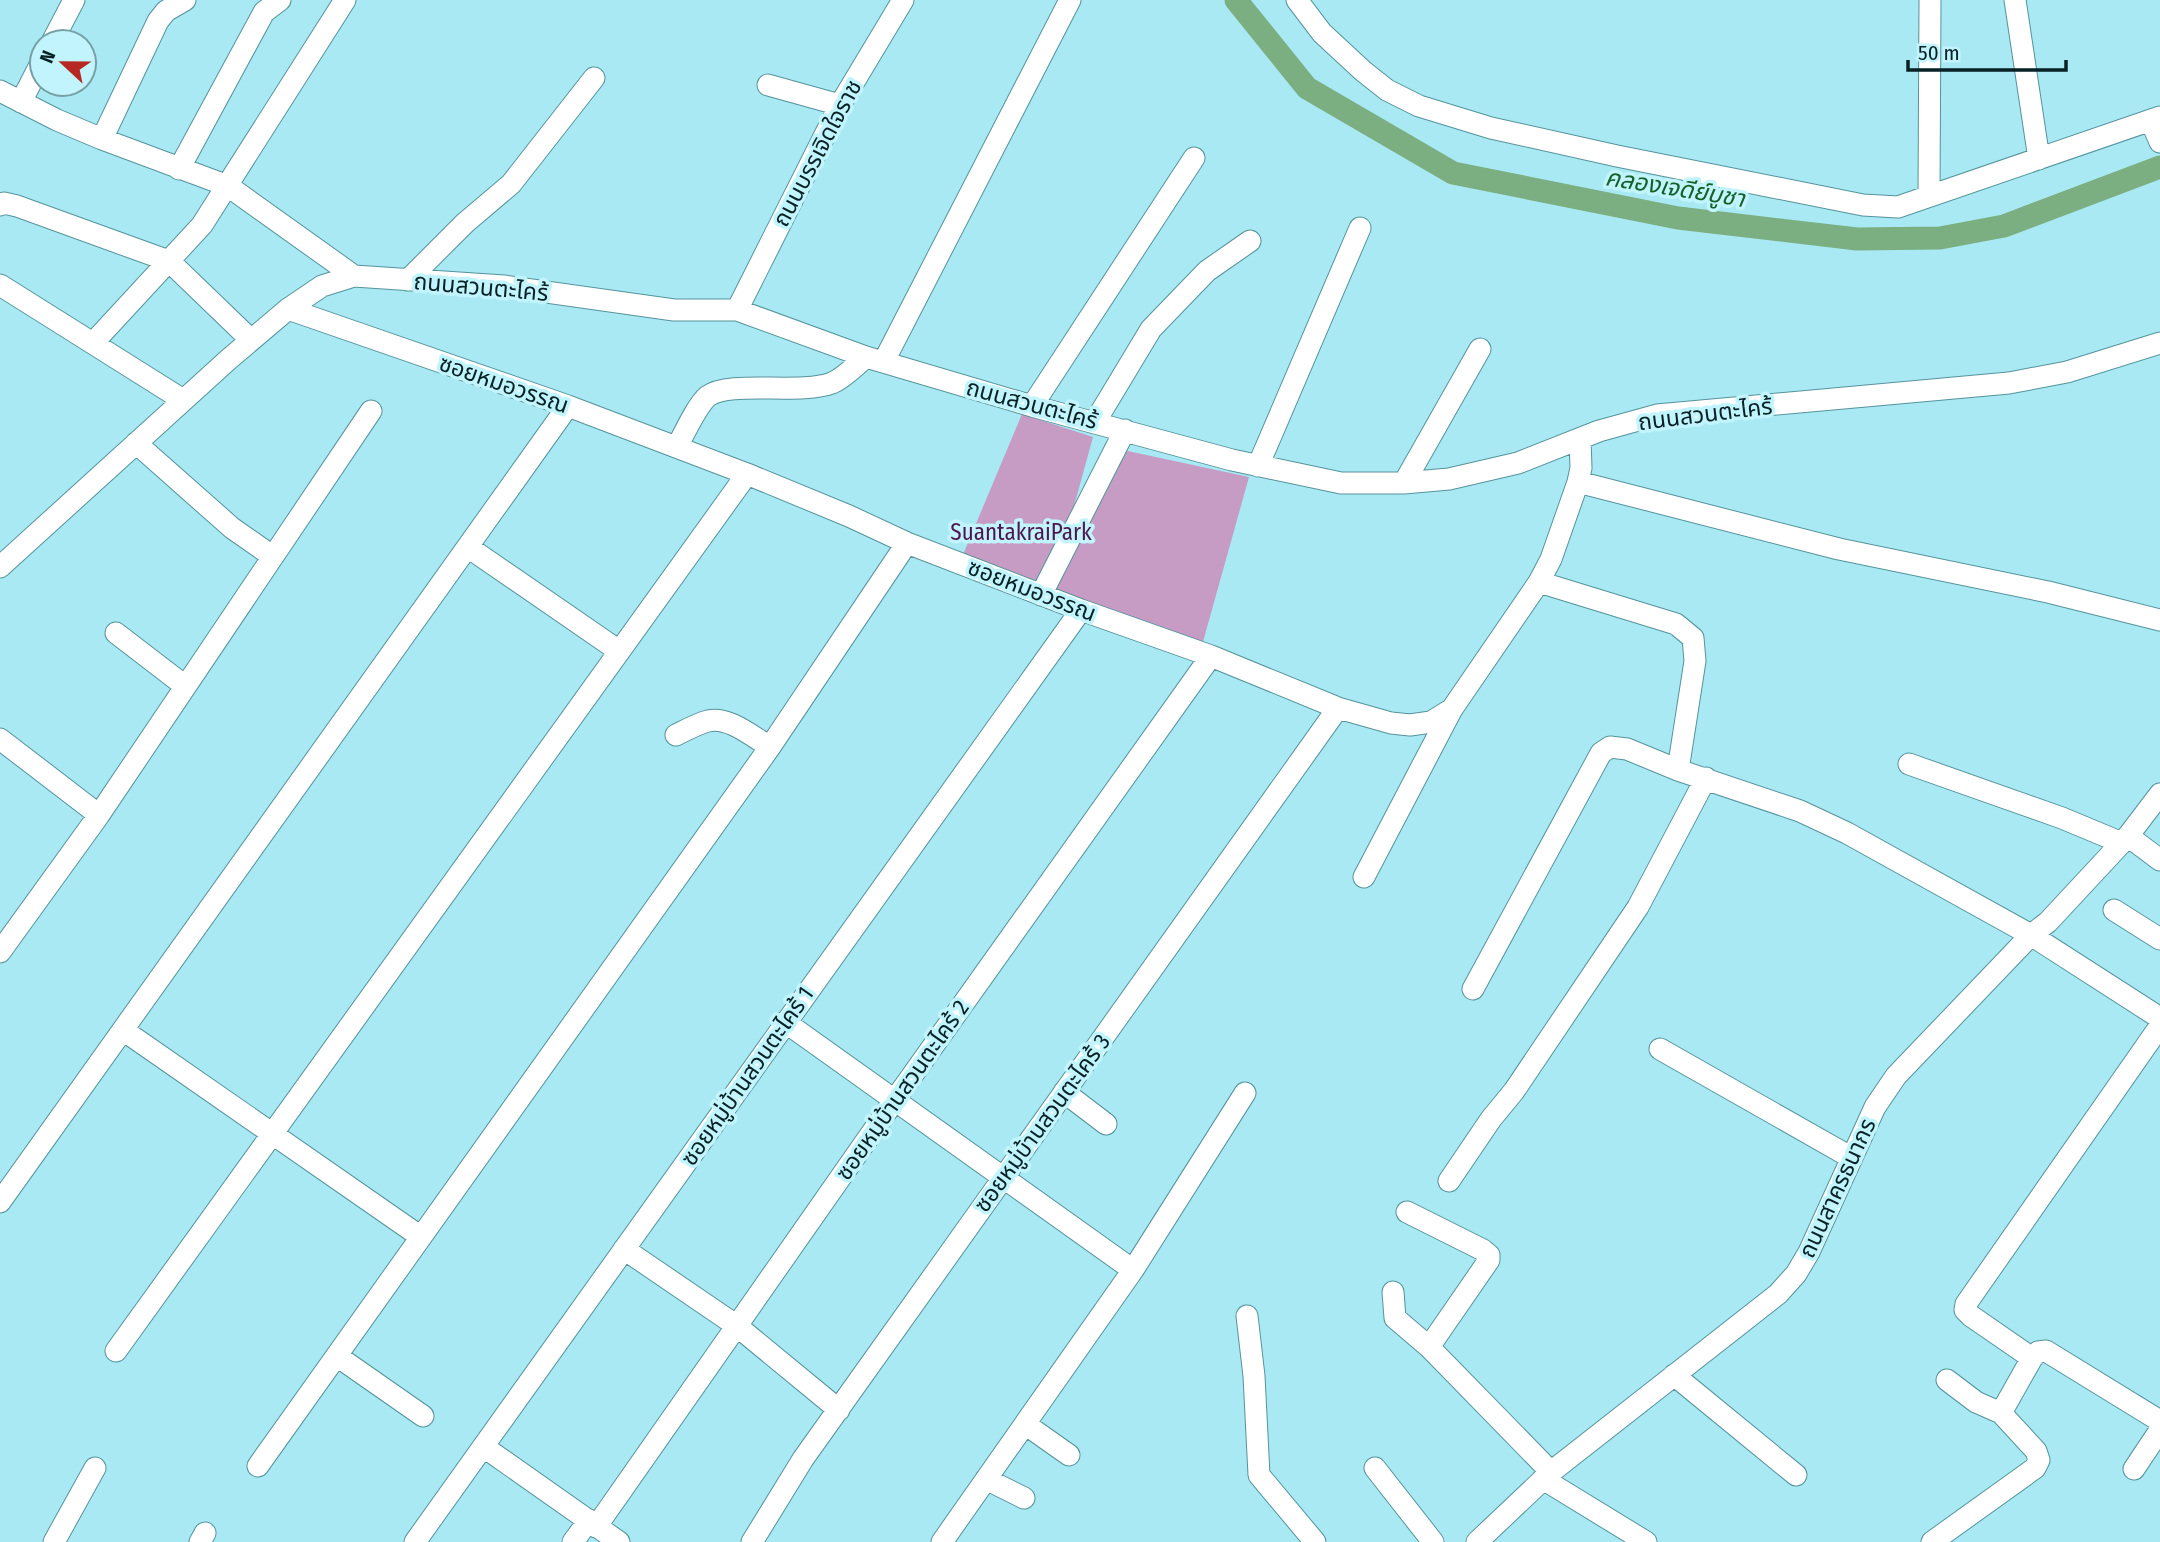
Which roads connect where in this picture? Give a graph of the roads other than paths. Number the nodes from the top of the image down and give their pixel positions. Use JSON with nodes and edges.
{"nodes":[{"id":1,"x":74,"y":0,"type":"edge"},
{"id":2,"x":185,"y":0,"type":"edge"},
{"id":3,"x":280,"y":0,"type":"edge"},
{"id":4,"x":345,"y":0,"type":"edge"},
{"id":5,"x":904,"y":0,"type":"edge"},
{"id":6,"x":1070,"y":0,"type":"edge"},
{"id":7,"x":1297,"y":0,"type":"edge"},
{"id":8,"x":1930,"y":0,"type":"edge"},
{"id":9,"x":2015,"y":0,"type":"edge"},
{"id":10,"x":59,"y":28,"type":"edge"},
{"id":11,"x":594,"y":78,"type":"dead end"},
{"id":12,"x":768,"y":85,"type":"dead end"},
{"id":13,"x":28,"y":88,"type":"edge"},
{"id":14,"x":0,"y":91,"type":"edge"},
{"id":15,"x":21,"y":102,"type":"junction"},
{"id":16,"x":840,"y":106,"type":"junction"},
{"id":17,"x":2158,"y":130,"type":"edge"},
{"id":18,"x":102,"y":139,"type":"junction"},
{"id":19,"x":1194,"y":158,"type":"dead end"},
{"id":20,"x":2039,"y":159,"type":"junction"},
{"id":21,"x":179,"y":169,"type":"junction"},
{"id":22,"x":228,"y":186,"type":"junction"},
{"id":23,"x":1929,"y":196,"type":"junction"},
{"id":24,"x":0,"y":205,"type":"edge"},
{"id":25,"x":1360,"y":228,"type":"dead end"},
{"id":26,"x":1250,"y":241,"type":"dead end"},
{"id":27,"x":169,"y":261,"type":"junction"},
{"id":28,"x":354,"y":276,"type":"junction"},
{"id":29,"x":408,"y":280,"type":"junction"},
{"id":30,"x":2,"y":289,"type":"edge"},
{"id":31,"x":288,"y":309,"type":"junction"},
{"id":32,"x":737,"y":310,"type":"junction"},
{"id":33,"x":251,"y":340,"type":"junction"},
{"id":34,"x":93,"y":343,"type":"junction"},
{"id":35,"x":2160,"y":343,"type":"edge"},
{"id":36,"x":1480,"y":349,"type":"dead end"},
{"id":37,"x":875,"y":359,"type":"junction"},
{"id":38,"x":183,"y":400,"type":"junction"},
{"id":39,"x":568,"y":406,"type":"junction"},
{"id":40,"x":1032,"y":406,"type":"junction"},
{"id":41,"x":371,"y":411,"type":"dead end"},
{"id":42,"x":1095,"y":422,"type":"junction"},
{"id":43,"x":1125,"y":430,"type":"junction"},
{"id":44,"x":1580,"y":439,"type":"junction"},
{"id":45,"x":136,"y":443,"type":"junction"},
{"id":46,"x":677,"y":447,"type":"junction"},
{"id":47,"x":1258,"y":466,"type":"junction"},
{"id":48,"x":747,"y":474,"type":"junction"},
{"id":49,"x":1578,"y":482,"type":"junction"},
{"id":50,"x":1404,"y":483,"type":"junction"},
{"id":51,"x":907,"y":542,"type":"junction"},
{"id":52,"x":468,"y":547,"type":"junction"},
{"id":53,"x":272,"y":556,"type":"junction"},
{"id":54,"x":0,"y":567,"type":"edge"},
{"id":55,"x":1539,"y":582,"type":"junction"},
{"id":56,"x":1041,"y":595,"type":"junction"},
{"id":57,"x":1081,"y":610,"type":"junction"},
{"id":58,"x":2160,"y":620,"type":"edge"},
{"id":59,"x":116,"y":633,"type":"dead end"},
{"id":60,"x":619,"y":651,"type":"junction"},
{"id":61,"x":1211,"y":656,"type":"junction"},
{"id":62,"x":185,"y":686,"type":"junction"},
{"id":63,"x":1338,"y":708,"type":"junction"},
{"id":64,"x":1452,"y":709,"type":"junction"},
{"id":65,"x":676,"y":735,"type":"dead end"},
{"id":66,"x":0,"y":738,"type":"edge"},
{"id":67,"x":770,"y":747,"type":"junction"},
{"id":68,"x":1909,"y":764,"type":"dead end"},
{"id":69,"x":1678,"y":770,"type":"junction"},
{"id":70,"x":1706,"y":778,"type":"junction"},
{"id":71,"x":2160,"y":794,"type":"edge"},
{"id":72,"x":99,"y":815,"type":"junction"},
{"id":73,"x":2125,"y":839,"type":"junction"},
{"id":74,"x":2160,"y":860,"type":"edge"},
{"id":75,"x":1364,"y":877,"type":"dead end"},
{"id":76,"x":2114,"y":909,"type":"dead end"},
{"id":77,"x":2031,"y":935,"type":"junction"},
{"id":78,"x":2160,"y":939,"type":"edge"},
{"id":79,"x":0,"y":952,"type":"edge"},
{"id":80,"x":1473,"y":989,"type":"dead end"},
{"id":81,"x":2160,"y":1018,"type":"edge"},
{"id":82,"x":785,"y":1022,"type":"junction"},
{"id":83,"x":2160,"y":1026,"type":"edge"},
{"id":84,"x":123,"y":1030,"type":"junction"},
{"id":85,"x":1660,"y":1049,"type":"dead end"},
{"id":86,"x":1064,"y":1092,"type":"junction"},
{"id":87,"x":1245,"y":1093,"type":"dead end"},
{"id":88,"x":894,"y":1101,"type":"junction"},
{"id":89,"x":1106,"y":1124,"type":"dead end"},
{"id":90,"x":272,"y":1134,"type":"junction"},
{"id":91,"x":1852,"y":1158,"type":"junction"},
{"id":92,"x":1003,"y":1176,"type":"junction"},
{"id":93,"x":1449,"y":1181,"type":"dead end"},
{"id":94,"x":0,"y":1202,"type":"edge"},
{"id":95,"x":1407,"y":1212,"type":"dead end"},
{"id":96,"x":421,"y":1237,"type":"junction"},
{"id":97,"x":624,"y":1249,"type":"junction"},
{"id":98,"x":1133,"y":1270,"type":"junction"},
{"id":99,"x":1394,"y":1292,"type":"dead end"},
{"id":100,"x":1247,"y":1316,"type":"dead end"},
{"id":101,"x":737,"y":1326,"type":"junction"},
{"id":102,"x":1429,"y":1347,"type":"junction"},
{"id":103,"x":116,"y":1351,"type":"dead end"},
{"id":104,"x":337,"y":1356,"type":"junction"},
{"id":105,"x":2032,"y":1358,"type":"junction"},
{"id":106,"x":1674,"y":1375,"type":"junction"},
{"id":107,"x":1947,"y":1380,"type":"dead end"},
{"id":108,"x":839,"y":1410,"type":"junction"},
{"id":109,"x":2001,"y":1413,"type":"junction"},
{"id":110,"x":423,"y":1416,"type":"dead end"},
{"id":111,"x":2160,"y":1421,"type":"edge"},
{"id":112,"x":1025,"y":1424,"type":"junction"},
{"id":113,"x":2160,"y":1430,"type":"edge"},
{"id":114,"x":484,"y":1447,"type":"junction"},
{"id":115,"x":1069,"y":1455,"type":"dead end"},
{"id":116,"x":258,"y":1466,"type":"dead end"},
{"id":117,"x":95,"y":1468,"type":"dead end"},
{"id":118,"x":1375,"y":1468,"type":"dead end"},
{"id":119,"x":2134,"y":1469,"type":"dead end"},
{"id":120,"x":1547,"y":1475,"type":"junction"},
{"id":121,"x":1796,"y":1475,"type":"dead end"},
{"id":122,"x":986,"y":1479,"type":"junction"},
{"id":123,"x":1024,"y":1498,"type":"dead end"},
{"id":124,"x":593,"y":1523,"type":"junction"},
{"id":125,"x":54,"y":1542,"type":"edge"},
{"id":126,"x":415,"y":1542,"type":"edge"},
{"id":127,"x":573,"y":1542,"type":"edge"},
{"id":128,"x":619,"y":1542,"type":"edge"},
{"id":129,"x":752,"y":1542,"type":"edge"},
{"id":130,"x":944,"y":1542,"type":"edge"},
{"id":131,"x":1315,"y":1542,"type":"edge"},
{"id":132,"x":1433,"y":1542,"type":"edge"},
{"id":133,"x":1477,"y":1542,"type":"edge"},
{"id":134,"x":1646,"y":1542,"type":"edge"},
{"id":135,"x":1932,"y":1542,"type":"edge"}],
"edges":[{"from":1,"to":10,"type":"street"},
{"from":2,"to":18,"type":"street"},
{"from":3,"to":21,"type":"street"},
{"from":4,"to":22,"type":"street"},
{"from":5,"to":16,"type":"street","name":"ถนนบรรเจิดใจราช"},
{"from":6,"to":37,"type":"street"},
{"from":7,"to":23,"type":"street"},
{"from":8,"to":23,"type":"street"},
{"from":9,"to":20,"type":"street"},
{"from":11,"to":29,"type":"street"},
{"from":12,"to":16,"type":"street"},
{"from":13,"to":15,"type":"street"},
{"from":14,"to":15,"type":"street"},
{"from":15,"to":18,"type":"street"},
{"from":16,"to":32,"type":"street","name":"ถนนบรรเจิดใจราช"},
{"from":17,"to":20,"type":"street"},
{"from":18,"to":21,"type":"street"},
{"from":19,"to":40,"type":"street"},
{"from":20,"to":23,"type":"street"},
{"from":21,"to":22,"type":"street"},
{"from":22,"to":27,"type":"street"},
{"from":22,"to":28,"type":"street"},
{"from":24,"to":27,"type":"street"},
{"from":25,"to":47,"type":"street"},
{"from":26,"to":42,"type":"street"},
{"from":27,"to":33,"type":"street"},
{"from":27,"to":34,"type":"street"},
{"from":28,"to":29,"type":"street","name":"ถนนสวนตะไคร้"},
{"from":28,"to":31,"type":"street","name":"ถนนสวนตะไคร้"},
{"from":29,"to":32,"type":"street","name":"ถนนสวนตะไคร้"},
{"from":30,"to":34,"type":"street"},
{"from":31,"to":33,"type":"street","name":"ถนนสวนตะไคร้"},
{"from":31,"to":39,"type":"street","name":"ซอยหมอวรรณ"},
{"from":32,"to":37,"type":"street","name":"ถนนสวนตะไคร้"},
{"from":33,"to":38,"type":"street","name":"ถนนสวนตะไคร้"},
{"from":34,"to":38,"type":"street"},
{"from":35,"to":44,"type":"street","name":"ถนนสวนตะไคร้"},
{"from":36,"to":50,"type":"street"},
{"from":37,"to":40,"type":"street","name":"ถนนสวนตะไคร้"},
{"from":37,"to":46,"type":"street"},
{"from":38,"to":45,"type":"street","name":"ถนนสวนตะไคร้"},
{"from":39,"to":46,"type":"street","name":"ซอยหมอวรรณ"},
{"from":39,"to":52,"type":"street"},
{"from":40,"to":42,"type":"street","name":"ถนนสวนตะไคร้"},
{"from":41,"to":53,"type":"street"},
{"from":42,"to":43,"type":"street","name":"ถนนสวนตะไคร้"},
{"from":43,"to":47,"type":"street","name":"ถนนสวนตะไคร้"},
{"from":43,"to":56,"type":"street"},
{"from":44,"to":49,"type":"street"},
{"from":44,"to":50,"type":"street","name":"ถนนสวนตะไคร้"},
{"from":45,"to":53,"type":"street"},
{"from":45,"to":54,"type":"street","name":"ถนนสวนตะไคร้"},
{"from":46,"to":48,"type":"street","name":"ซอยหมอวรรณ"},
{"from":47,"to":50,"type":"street","name":"ถนนสวนตะไคร้"},
{"from":48,"to":51,"type":"street","name":"ซอยหมอวรรณ"},
{"from":48,"to":60,"type":"street"},
{"from":49,"to":55,"type":"street"},
{"from":49,"to":58,"type":"street"},
{"from":51,"to":56,"type":"street","name":"ซอยหมอวรรณ"},
{"from":51,"to":67,"type":"street"},
{"from":52,"to":60,"type":"street"},
{"from":52,"to":84,"type":"street"},
{"from":53,"to":62,"type":"street"},
{"from":55,"to":64,"type":"street"},
{"from":55,"to":69,"type":"street"},
{"from":56,"to":57,"type":"street","name":"ซอยหมอวรรณ"},
{"from":57,"to":61,"type":"street","name":"ซอยหมอวรรณ"},
{"from":57,"to":82,"type":"street","name":"ซอยหมู่บ้านสวนตะไคร้ 1"},
{"from":59,"to":62,"type":"street"},
{"from":60,"to":90,"type":"street"},
{"from":61,"to":63,"type":"street","name":"ซอยหมอวรรณ"},
{"from":61,"to":88,"type":"street","name":"ซอยหมู่บ้านสวนตะไคร้ 2"},
{"from":62,"to":72,"type":"street"},
{"from":63,"to":64,"type":"street","name":"ซอยหมอวรรณ"},
{"from":63,"to":86,"type":"street","name":"ซอยหมู่บ้านสวนตะไคร้ 3"},
{"from":64,"to":75,"type":"street"},
{"from":65,"to":67,"type":"street"},
{"from":66,"to":72,"type":"street"},
{"from":67,"to":96,"type":"street"},
{"from":68,"to":73,"type":"street"},
{"from":69,"to":70,"type":"street"},
{"from":69,"to":80,"type":"street"},
{"from":70,"to":77,"type":"street"},
{"from":70,"to":93,"type":"street"},
{"from":71,"to":73,"type":"street","name":"ถนนสาครธนากร"},
{"from":72,"to":79,"type":"street"},
{"from":73,"to":74,"type":"street"},
{"from":73,"to":77,"type":"street","name":"ถนนสาครธนากร"},
{"from":76,"to":78,"type":"street"},
{"from":77,"to":81,"type":"street"},
{"from":77,"to":91,"type":"street","name":"ถนนสาครธนากร"},
{"from":82,"to":88,"type":"street"},
{"from":82,"to":97,"type":"street","name":"ซอยหมู่บ้านสวนตะไคร้ 1"},
{"from":83,"to":105,"type":"street"},
{"from":84,"to":90,"type":"street"},
{"from":84,"to":94,"type":"street"},
{"from":85,"to":91,"type":"street"},
{"from":86,"to":89,"type":"street"},
{"from":86,"to":92,"type":"street","name":"ซอยหมู่บ้านสวนตะไคร้ 3"},
{"from":87,"to":98,"type":"street"},
{"from":88,"to":92,"type":"street"},
{"from":88,"to":101,"type":"street","name":"ซอยหมู่บ้านสวนตะไคร้ 2"},
{"from":90,"to":96,"type":"street"},
{"from":90,"to":103,"type":"street"},
{"from":91,"to":106,"type":"street","name":"ถนนสาครธนากร"},
{"from":92,"to":98,"type":"street"},
{"from":92,"to":108,"type":"street","name":"ซอยหมู่บ้านสวนตะไคร้ 3"},
{"from":95,"to":102,"type":"street"},
{"from":96,"to":104,"type":"street"},
{"from":97,"to":101,"type":"street"},
{"from":97,"to":114,"type":"street","name":"ซอยหมู่บ้านสวนตะไคร้ 1"},
{"from":98,"to":112,"type":"street"},
{"from":99,"to":102,"type":"street"},
{"from":100,"to":131,"type":"street"},
{"from":101,"to":108,"type":"street"},
{"from":101,"to":124,"type":"street","name":"ซอยหมู่บ้านสวนตะไคร้ 2"},
{"from":102,"to":120,"type":"street"},
{"from":104,"to":110,"type":"street"},
{"from":104,"to":116,"type":"street"},
{"from":105,"to":109,"type":"street"},
{"from":105,"to":111,"type":"street"},
{"from":106,"to":120,"type":"street","name":"ถนนสาครธนากร"},
{"from":106,"to":121,"type":"street"},
{"from":107,"to":109,"type":"street"},
{"from":108,"to":129,"type":"street","name":"ซอยหมู่บ้านสวนตะไคร้ 3"},
{"from":109,"to":135,"type":"street"},
{"from":112,"to":115,"type":"street"},
{"from":112,"to":122,"type":"street"},
{"from":113,"to":119,"type":"street"},
{"from":114,"to":124,"type":"street"},
{"from":114,"to":126,"type":"street","name":"ซอยหมู่บ้านสวนตะไคร้ 1"},
{"from":117,"to":125,"type":"street"},
{"from":118,"to":132,"type":"street"},
{"from":120,"to":133,"type":"street","name":"ถนนสาครธนากร"},
{"from":120,"to":134,"type":"street"},
{"from":122,"to":123,"type":"street"},
{"from":122,"to":130,"type":"street"},
{"from":124,"to":127,"type":"street","name":"ซอยหมู่บ้านสวนตะไคร้ 2"},
{"from":124,"to":128,"type":"street"}]}
